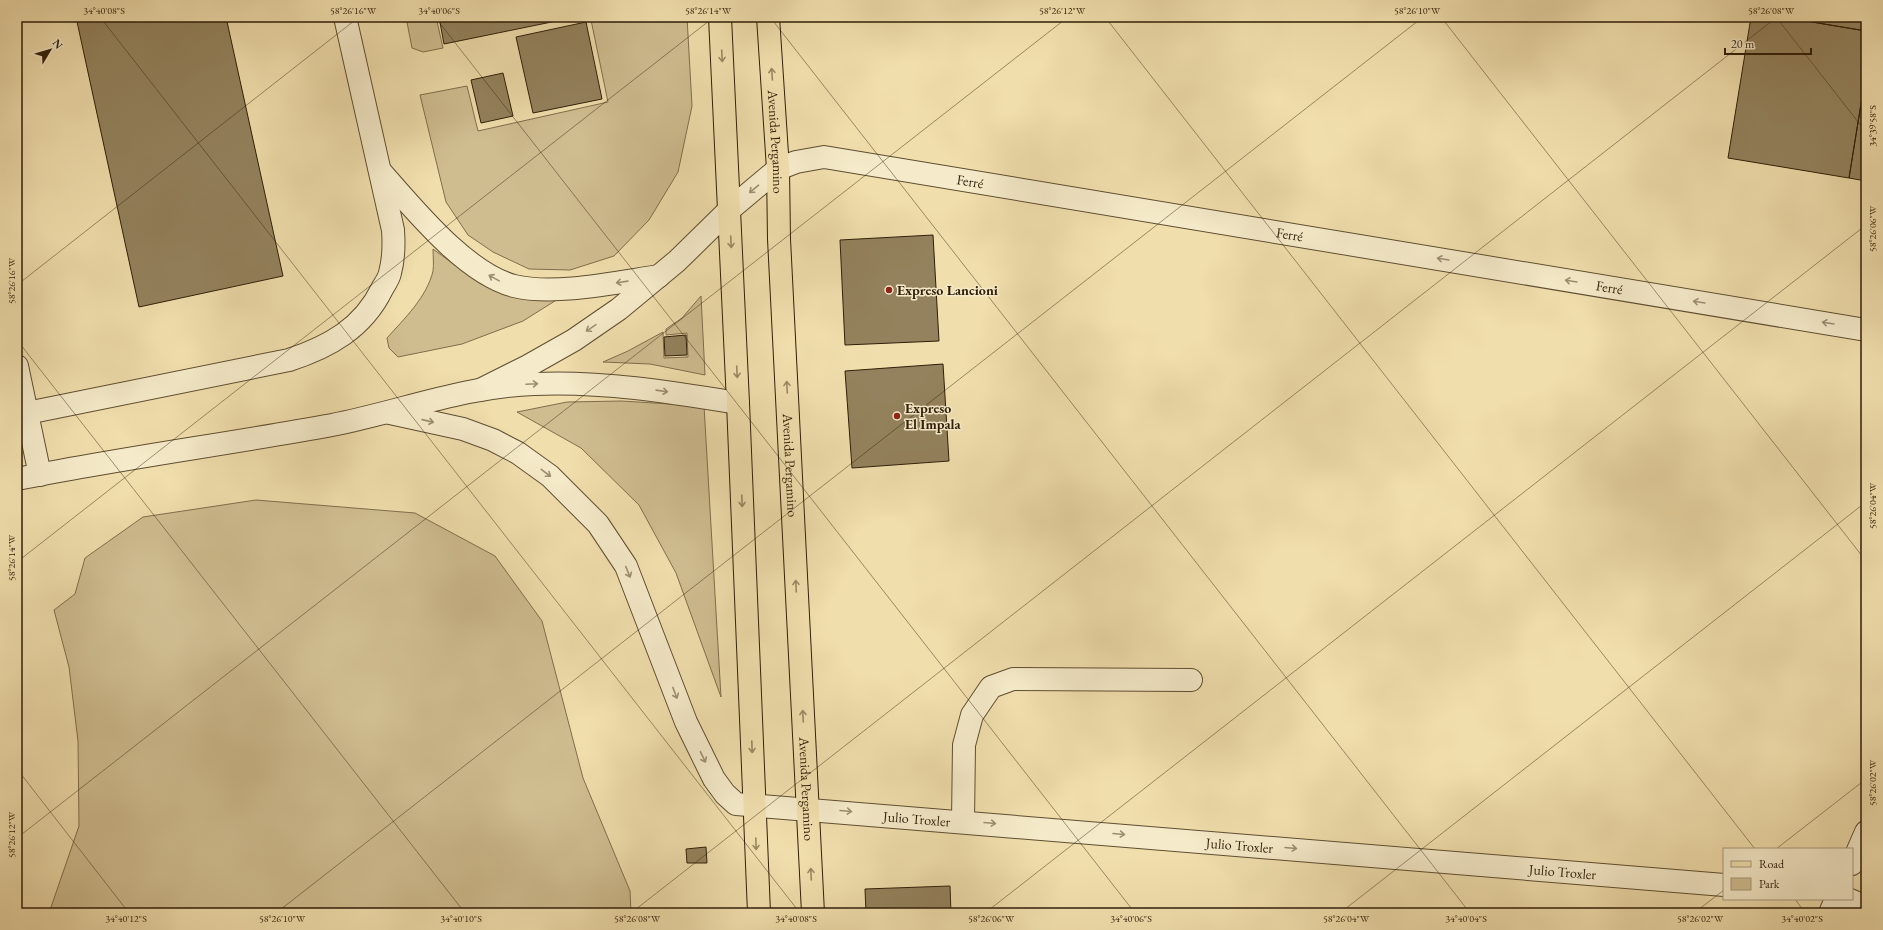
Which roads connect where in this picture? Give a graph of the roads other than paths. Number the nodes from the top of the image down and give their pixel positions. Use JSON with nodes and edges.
{"nodes":[{"id":1,"x":345,"y":17,"type":"edge"},
{"id":2,"x":720,"y":17,"type":"edge"},
{"id":3,"x":768,"y":17,"type":"edge"},
{"id":4,"x":778,"y":169,"type":"junction"},
{"id":5,"x":379,"y":170,"type":"junction"},
{"id":6,"x":730,"y":210,"type":"junction"},
{"id":7,"x":661,"y":276,"type":"junction"},
{"id":8,"x":1866,"y":330,"type":"edge"},
{"id":9,"x":17,"y":366,"type":"edge"},
{"id":10,"x":480,"y":390,"type":"junction"},
{"id":11,"x":738,"y":403,"type":"junction"},
{"id":12,"x":27,"y":413,"type":"junction"},
{"id":13,"x":390,"y":413,"type":"junction"},
{"id":14,"x":40,"y":475,"type":"junction"},
{"id":15,"x":17,"y":479,"type":"edge"},
{"id":16,"x":1190,"y":680,"type":"dead end"},
{"id":17,"x":755,"y":805,"type":"junction"},
{"id":18,"x":807,"y":808,"type":"junction"},
{"id":19,"x":963,"y":821,"type":"junction"},
{"id":20,"x":1866,"y":832,"type":"edge"},
{"id":21,"x":1853,"y":862,"type":"edge"},
{"id":22,"x":1723,"y":885,"type":"edge"},
{"id":23,"x":1836,"y":900,"type":"edge"},
{"id":24,"x":1850,"y":900,"type":"edge"},
{"id":25,"x":1866,"y":907,"type":"edge"},
{"id":26,"x":759,"y":913,"type":"edge"},
{"id":27,"x":813,"y":913,"type":"edge"},
{"id":28,"x":1830,"y":913,"type":"edge"}],
"edges":[{"from":1,"to":5,"type":"street"},
{"from":2,"to":6,"type":"main road","one_way":true},
{"from":4,"to":3,"type":"main road","name":"Avenida Pergamino","one_way":true},
{"from":4,"to":6,"type":"street","name":"Ferré","one_way":true},
{"from":8,"to":4,"type":"street","name":"Ferré","one_way":true},
{"from":18,"to":4,"type":"main road","name":"Avenida Pergamino","one_way":true},
{"from":7,"to":5,"type":"street","one_way":true},
{"from":5,"to":12,"type":"street"},
{"from":6,"to":7,"type":"street","name":"Ferré"},
{"from":6,"to":11,"type":"main road","one_way":true},
{"from":7,"to":10,"type":"street","name":"Ferré","one_way":true},
{"from":9,"to":12,"type":"street"},
{"from":10,"to":11,"type":"street","one_way":true},
{"from":10,"to":13,"type":"street"},
{"from":11,"to":17,"type":"main road","one_way":true},
{"from":12,"to":14,"type":"street"},
{"from":13,"to":14,"type":"street"},
{"from":13,"to":17,"type":"street","name":"Julio Troxler","one_way":true},
{"from":14,"to":15,"type":"street"},
{"from":16,"to":19,"type":"street"},
{"from":17,"to":18,"type":"street","name":"Julio Troxler"},
{"from":17,"to":26,"type":"main road","one_way":true},
{"from":18,"to":19,"type":"street","name":"Julio Troxler","one_way":true},
{"from":27,"to":18,"type":"main road","name":"Avenida Pergamino","one_way":true},
{"from":19,"to":22,"type":"street","name":"Julio Troxler","one_way":true},
{"from":20,"to":21,"type":"street"},
{"from":23,"to":28,"type":"street"},
{"from":24,"to":25,"type":"street"}]}
